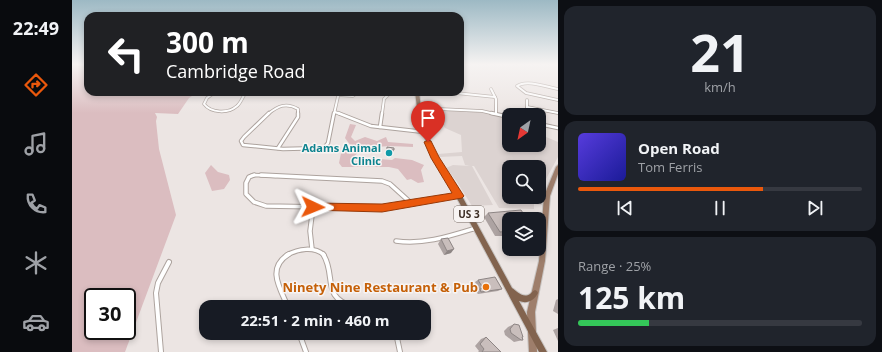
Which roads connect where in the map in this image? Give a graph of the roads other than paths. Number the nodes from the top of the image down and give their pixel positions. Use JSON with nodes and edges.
{"nodes":[{"id":1,"x":491,"y":89,"type":"dead end"},
{"id":2,"x":558,"y":89,"type":"edge"},
{"id":3,"x":464,"y":95,"type":"edge"},
{"id":4,"x":210,"y":96,"type":"edge"},
{"id":5,"x":244,"y":96,"type":"edge"},
{"id":6,"x":337,"y":96,"type":"edge"},
{"id":7,"x":387,"y":96,"type":"edge"},
{"id":8,"x":417,"y":96,"type":"edge"},
{"id":9,"x":495,"y":97,"type":"junction"},
{"id":10,"x":526,"y":100,"type":"dead end"},
{"id":11,"x":558,"y":100,"type":"edge"},
{"id":12,"x":527,"y":107,"type":"joint"},
{"id":13,"x":418,"y":108,"type":"junction"},
{"id":14,"x":334,"y":112,"type":"junction"},
{"id":15,"x":558,"y":113,"type":"edge"},
{"id":16,"x":496,"y":114,"type":"junction"},
{"id":17,"x":502,"y":115,"type":"edge"},
{"id":18,"x":546,"y":125,"type":"edge"},
{"id":19,"x":380,"y":127,"type":"junction"},
{"id":20,"x":558,"y":128,"type":"edge"},
{"id":21,"x":424,"y":132,"type":"junction"},
{"id":22,"x":278,"y":148,"type":"junction"},
{"id":23,"x":558,"y":167,"type":"edge"},
{"id":24,"x":459,"y":196,"type":"junction"},
{"id":25,"x":412,"y":203,"type":"junction"},
{"id":26,"x":313,"y":207,"type":"junction"},
{"id":27,"x":476,"y":228,"type":"junction"},
{"id":28,"x":396,"y":241,"type":"dead end"},
{"id":29,"x":312,"y":249,"type":"junction"},
{"id":30,"x":168,"y":262,"type":"dead end"},
{"id":31,"x":507,"y":287,"type":"junction"},
{"id":32,"x":535,"y":293,"type":"junction"},
{"id":33,"x":285,"y":300,"type":"edge"},
{"id":34,"x":339,"y":300,"type":"edge"},
{"id":35,"x":532,"y":332,"type":"junction"},
{"id":36,"x":302,"y":340,"type":"edge"},
{"id":37,"x":397,"y":340,"type":"edge"},
{"id":38,"x":161,"y":352,"type":"edge"},
{"id":39,"x":306,"y":352,"type":"edge"},
{"id":40,"x":400,"y":352,"type":"edge"},
{"id":41,"x":533,"y":352,"type":"edge"},
{"id":42,"x":543,"y":352,"type":"edge"}],
"edges":[{"from":1,"to":9,"type":"street"},
{"from":2,"to":11,"type":"street"},
{"from":3,"to":9,"type":"street"},
{"from":4,"to":5,"type":"street"},
{"from":6,"to":14,"type":"street"},
{"from":7,"to":19,"type":"street"},
{"from":8,"to":13,"type":"highway","number":"US 3"},
{"from":9,"to":16,"type":"street"},
{"from":10,"to":12,"type":"street"},
{"from":12,"to":15,"type":"street"},
{"from":13,"to":16,"type":"street"},
{"from":13,"to":21,"type":"highway","number":"US 3"},
{"from":14,"to":19,"type":"street"},
{"from":14,"to":22,"type":"street"},
{"from":16,"to":17,"type":"street"},
{"from":18,"to":20,"type":"street"},
{"from":19,"to":21,"type":"street"},
{"from":21,"to":24,"type":"highway","number":"US 3"},
{"from":22,"to":22,"type":"street"},
{"from":23,"to":32,"type":"main road"},
{"from":24,"to":25,"type":"street"},
{"from":24,"to":27,"type":"highway","number":"US 3"},
{"from":25,"to":26,"type":"street"},
{"from":25,"to":26,"type":"street"},
{"from":26,"to":29,"type":"street"},
{"from":27,"to":28,"type":"street"},
{"from":27,"to":31,"type":"highway","number":"US 3"},
{"from":29,"to":33,"type":"street"},
{"from":29,"to":34,"type":"street"},
{"from":30,"to":38,"type":"street"},
{"from":31,"to":32,"type":"highway"},
{"from":31,"to":35,"type":"highway","number":"US 3"},
{"from":32,"to":35,"type":"main road"},
{"from":35,"to":41,"type":"main road"},
{"from":35,"to":42,"type":"highway","number":"US 3"},
{"from":36,"to":39,"type":"street"},
{"from":37,"to":40,"type":"street"}]}
